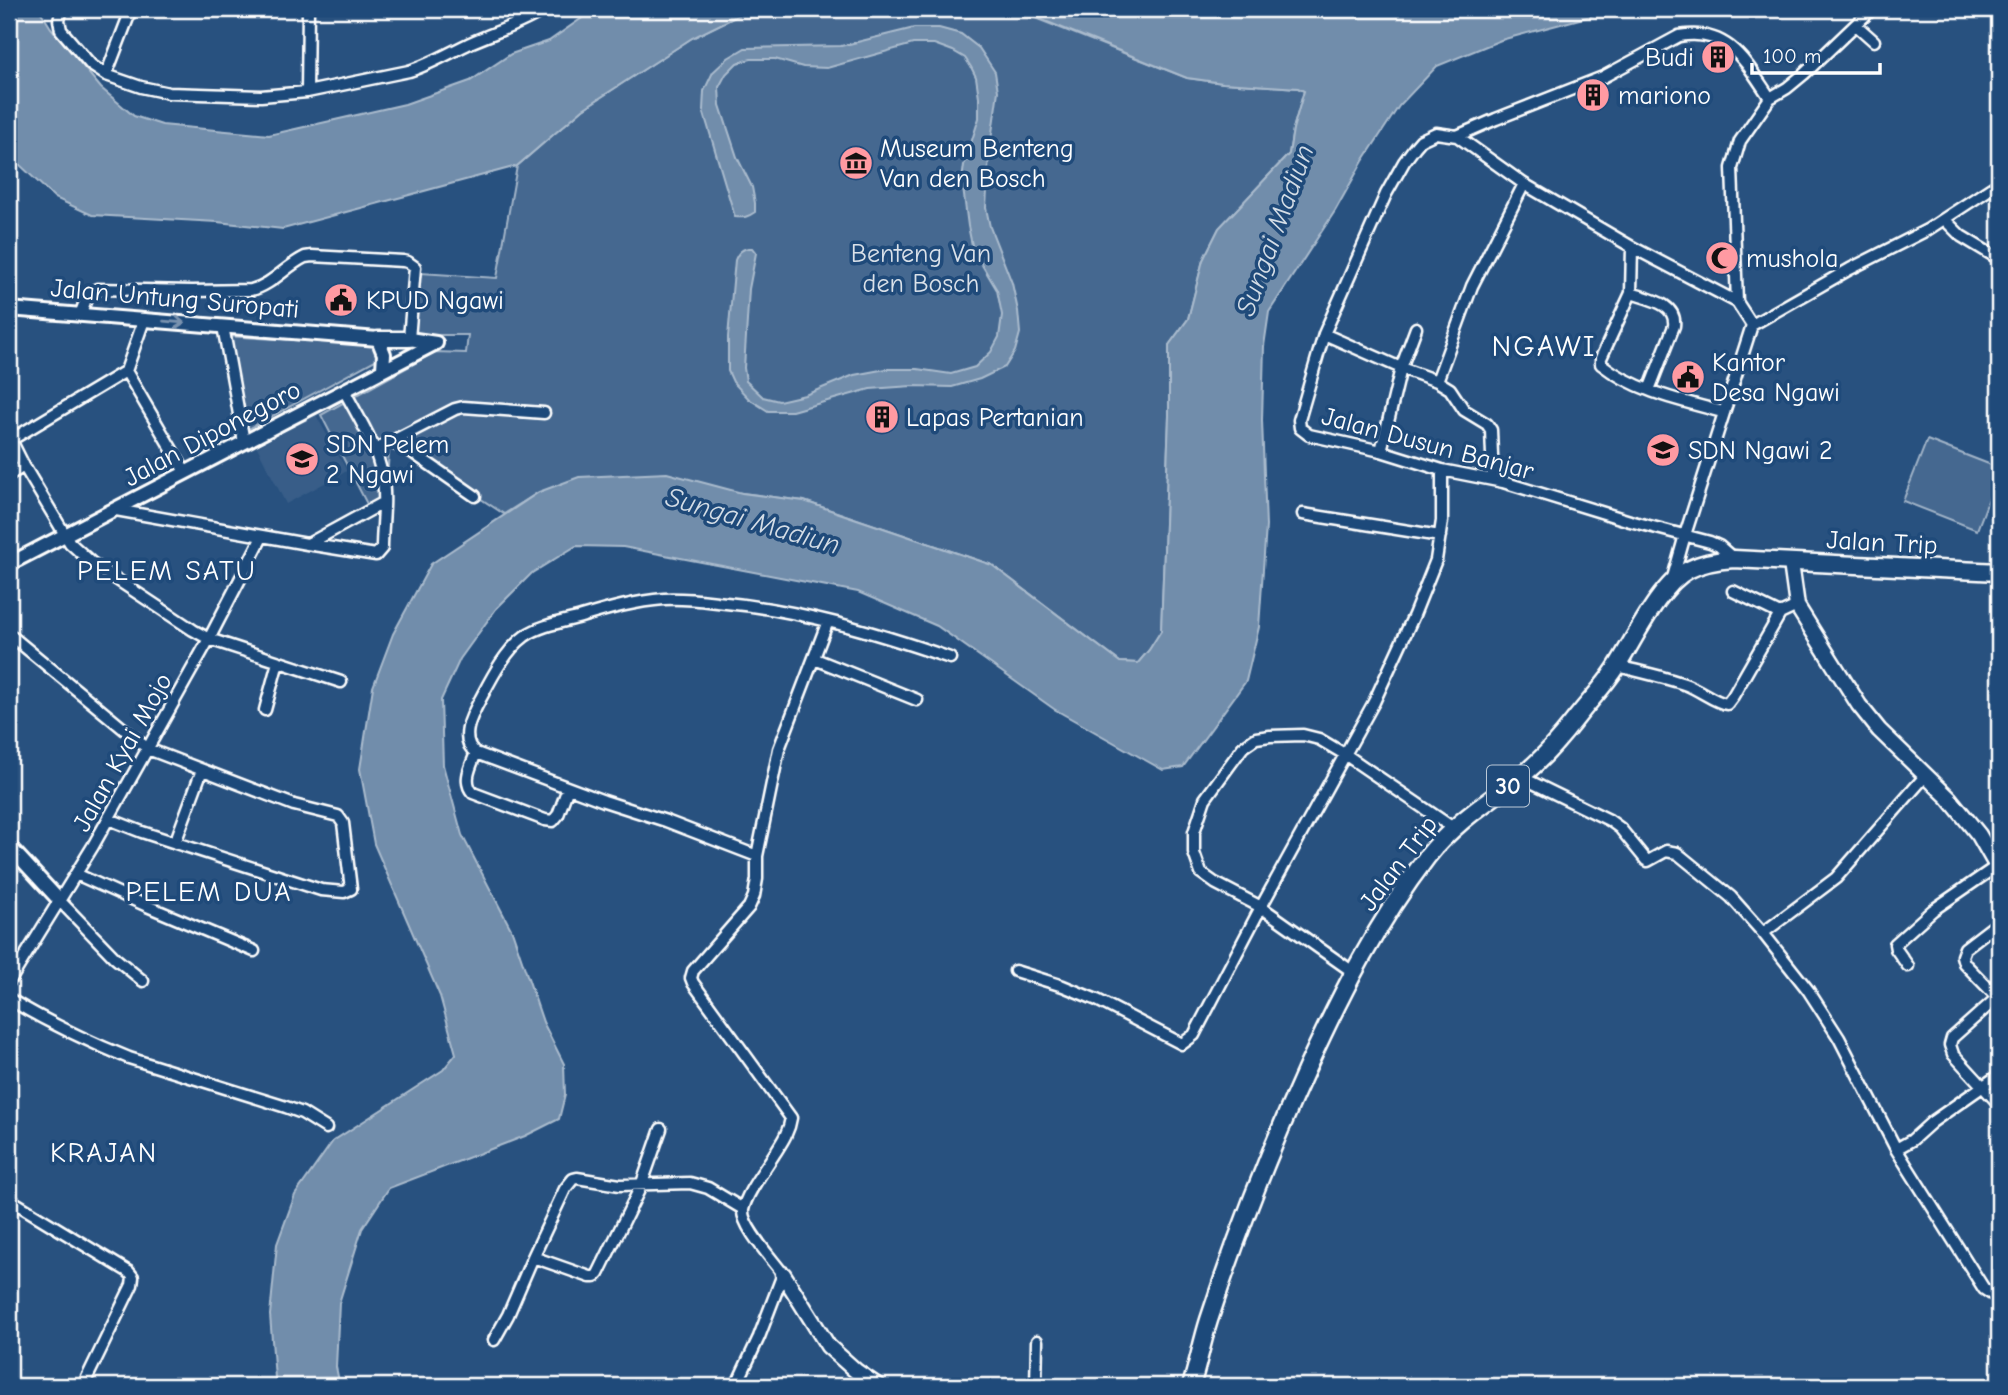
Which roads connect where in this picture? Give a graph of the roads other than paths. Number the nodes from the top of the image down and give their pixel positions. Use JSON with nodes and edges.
{"nodes":[{"id":1,"x":62,"y":9,"type":"edge"},
{"id":2,"x":130,"y":9,"type":"edge"},
{"id":3,"x":307,"y":9,"type":"edge"},
{"id":4,"x":545,"y":9,"type":"edge"},
{"id":5,"x":1871,"y":9,"type":"edge"},
{"id":6,"x":1856,"y":25,"type":"junction"},
{"id":7,"x":1874,"y":41,"type":"dead end"},
{"id":8,"x":106,"y":75,"type":"junction"},
{"id":9,"x":307,"y":92,"type":"junction"},
{"id":10,"x":1770,"y":98,"type":"junction"},
{"id":11,"x":1457,"y":136,"type":"junction"},
{"id":12,"x":1999,"y":183,"type":"edge"},
{"id":13,"x":1524,"y":184,"type":"junction"},
{"id":14,"x":1945,"y":220,"type":"junction"},
{"id":15,"x":1632,"y":247,"type":"junction"},
{"id":16,"x":1999,"y":259,"type":"edge"},
{"id":17,"x":1631,"y":293,"type":"junction"},
{"id":18,"x":1737,"y":302,"type":"junction"},
{"id":19,"x":9,"y":309,"type":"edge"},
{"id":20,"x":80,"y":315,"type":"junction"},
{"id":21,"x":144,"y":320,"type":"junction"},
{"id":22,"x":1752,"y":325,"type":"junction"},
{"id":23,"x":223,"y":326,"type":"junction"},
{"id":24,"x":1416,"y":328,"type":"dead end"},
{"id":25,"x":1324,"y":334,"type":"junction"},
{"id":26,"x":378,"y":338,"type":"junction"},
{"id":27,"x":409,"y":339,"type":"junction"},
{"id":28,"x":436,"y":343,"type":"joint"},
{"id":29,"x":1401,"y":368,"type":"junction"},
{"id":30,"x":383,"y":369,"type":"junction"},
{"id":31,"x":126,"y":371,"type":"junction"},
{"id":32,"x":1437,"y":381,"type":"junction"},
{"id":33,"x":344,"y":390,"type":"junction"},
{"id":34,"x":1649,"y":390,"type":"junction"},
{"id":35,"x":1723,"y":412,"type":"junction"},
{"id":36,"x":544,"y":413,"type":"dead end"},
{"id":37,"x":9,"y":439,"type":"edge"},
{"id":38,"x":396,"y":440,"type":"junction"},
{"id":39,"x":244,"y":442,"type":"junction"},
{"id":40,"x":375,"y":450,"type":"junction"},
{"id":41,"x":1381,"y":451,"type":"junction"},
{"id":42,"x":24,"y":466,"type":"junction"},
{"id":43,"x":1443,"y":470,"type":"junction"},
{"id":44,"x":185,"y":472,"type":"junction"},
{"id":45,"x":9,"y":475,"type":"edge"},
{"id":46,"x":1493,"y":480,"type":"junction"},
{"id":47,"x":475,"y":496,"type":"dead end"},
{"id":48,"x":383,"y":503,"type":"junction"},
{"id":49,"x":116,"y":509,"type":"junction"},
{"id":50,"x":1303,"y":514,"type":"dead end"},
{"id":51,"x":1685,"y":535,"type":"junction"},
{"id":52,"x":64,"y":536,"type":"junction"},
{"id":53,"x":1440,"y":536,"type":"junction"},
{"id":54,"x":262,"y":537,"type":"junction"},
{"id":55,"x":307,"y":544,"type":"junction"},
{"id":56,"x":1734,"y":559,"type":"junction"},
{"id":57,"x":1791,"y":563,"type":"junction"},
{"id":58,"x":9,"y":565,"type":"edge"},
{"id":59,"x":1999,"y":572,"type":"edge"},
{"id":60,"x":1672,"y":582,"type":"junction"},
{"id":61,"x":1733,"y":591,"type":"dead end"},
{"id":62,"x":1797,"y":606,"type":"junction"},
{"id":63,"x":1780,"y":614,"type":"junction"},
{"id":64,"x":828,"y":621,"type":"junction"},
{"id":65,"x":9,"y":634,"type":"edge"},
{"id":66,"x":209,"y":639,"type":"junction"},
{"id":67,"x":950,"y":658,"type":"dead end"},
{"id":68,"x":815,"y":659,"type":"junction"},
{"id":69,"x":278,"y":662,"type":"junction"},
{"id":70,"x":1618,"y":666,"type":"junction"},
{"id":71,"x":341,"y":682,"type":"dead end"},
{"id":72,"x":917,"y":700,"type":"dead end"},
{"id":73,"x":265,"y":710,"type":"dead end"},
{"id":74,"x":148,"y":749,"type":"junction"},
{"id":75,"x":476,"y":753,"type":"junction"},
{"id":76,"x":1346,"y":755,"type":"junction"},
{"id":77,"x":202,"y":771,"type":"junction"},
{"id":78,"x":1926,"y":775,"type":"junction"},
{"id":79,"x":1521,"y":777,"type":"junction"},
{"id":80,"x":568,"y":788,"type":"junction"},
{"id":81,"x":108,"y":819,"type":"junction"},
{"id":82,"x":1453,"y":828,"type":"junction"},
{"id":83,"x":175,"y":843,"type":"junction"},
{"id":84,"x":9,"y":846,"type":"edge"},
{"id":85,"x":757,"y":856,"type":"junction"},
{"id":86,"x":1998,"y":868,"type":"edge"},
{"id":87,"x":76,"y":874,"type":"junction"},
{"id":88,"x":59,"y":900,"type":"junction"},
{"id":89,"x":1261,"y":907,"type":"junction"},
{"id":90,"x":1999,"y":922,"type":"edge"},
{"id":91,"x":1763,"y":933,"type":"junction"},
{"id":92,"x":254,"y":951,"type":"dead end"},
{"id":93,"x":1908,"y":966,"type":"dead end"},
{"id":94,"x":13,"y":967,"type":"edge"},
{"id":95,"x":1015,"y":971,"type":"dead end"},
{"id":96,"x":1353,"y":972,"type":"junction"},
{"id":97,"x":143,"y":981,"type":"dead end"},
{"id":98,"x":9,"y":982,"type":"edge"},
{"id":99,"x":1998,"y":998,"type":"edge"},
{"id":100,"x":9,"y":999,"type":"edge"},
{"id":101,"x":1999,"y":1074,"type":"edge"},
{"id":102,"x":1982,"y":1087,"type":"junction"},
{"id":103,"x":1999,"y":1104,"type":"edge"},
{"id":104,"x":326,"y":1128,"type":"dead end"},
{"id":105,"x":661,"y":1129,"type":"dead end"},
{"id":106,"x":1896,"y":1149,"type":"junction"},
{"id":107,"x":641,"y":1186,"type":"junction"},
{"id":108,"x":9,"y":1199,"type":"edge"},
{"id":109,"x":743,"y":1209,"type":"junction"},
{"id":110,"x":533,"y":1256,"type":"junction"},
{"id":111,"x":783,"y":1274,"type":"junction"},
{"id":112,"x":1999,"y":1291,"type":"edge"},
{"id":113,"x":494,"y":1340,"type":"dead end"},
{"id":114,"x":1037,"y":1341,"type":"dead end"},
{"id":115,"x":83,"y":1386,"type":"edge"},
{"id":116,"x":736,"y":1386,"type":"edge"},
{"id":117,"x":878,"y":1386,"type":"edge"},
{"id":118,"x":1036,"y":1386,"type":"edge"},
{"id":119,"x":1191,"y":1386,"type":"edge"}],
"edges":[{"from":1,"to":8,"type":"street"},
{"from":2,"to":8,"type":"street"},
{"from":3,"to":9,"type":"street"},
{"from":4,"to":9,"type":"street"},
{"from":5,"to":6,"type":"street"},
{"from":6,"to":7,"type":"street"},
{"from":6,"to":10,"type":"street"},
{"from":8,"to":9,"type":"street"},
{"from":10,"to":11,"type":"street","name":"Jalan Dusun Banjar"},
{"from":10,"to":18,"type":"street"},
{"from":11,"to":13,"type":"street"},
{"from":11,"to":25,"type":"street","name":"Jalan Dusun Banjar"},
{"from":12,"to":14,"type":"street"},
{"from":13,"to":15,"type":"street"},
{"from":13,"to":32,"type":"street"},
{"from":14,"to":16,"type":"street"},
{"from":14,"to":22,"type":"street"},
{"from":15,"to":17,"type":"street"},
{"from":15,"to":18,"type":"street"},
{"from":17,"to":34,"type":"street"},
{"from":17,"to":34,"type":"street"},
{"from":18,"to":22,"type":"street"},
{"from":19,"to":20,"type":"street","name":"Jalan Untung Suropati"},
{"from":20,"to":21,"type":"street","name":"Jalan Untung Suropati"},
{"from":20,"to":27,"type":"street"},
{"from":21,"to":23,"type":"street","name":"Jalan Untung Suropati","one_way":true},
{"from":21,"to":31,"type":"street"},
{"from":22,"to":35,"type":"street"},
{"from":23,"to":26,"type":"street","name":"Jalan Untung Suropati"},
{"from":23,"to":39,"type":"street"},
{"from":24,"to":29,"type":"street"},
{"from":25,"to":29,"type":"street"},
{"from":25,"to":41,"type":"street","name":"Jalan Dusun Banjar"},
{"from":26,"to":27,"type":"main road","name":"Jalan Untung Suropati"},
{"from":26,"to":30,"type":"street"},
{"from":27,"to":28,"type":"street","name":"Jalan Untung Suropati"},
{"from":28,"to":30,"type":"street","name":"Jalan Diponegoro"},
{"from":29,"to":32,"type":"street"},
{"from":29,"to":41,"type":"street"},
{"from":30,"to":33,"type":"street","name":"Jalan Diponegoro"},
{"from":31,"to":37,"type":"street"},
{"from":31,"to":44,"type":"street"},
{"from":32,"to":46,"type":"street"},
{"from":33,"to":39,"type":"street","name":"Jalan Diponegoro"},
{"from":33,"to":40,"type":"street"},
{"from":34,"to":35,"type":"street"},
{"from":35,"to":51,"type":"street"},
{"from":36,"to":38,"type":"street"},
{"from":37,"to":42,"type":"street"},
{"from":38,"to":40,"type":"street"},
{"from":38,"to":47,"type":"street"},
{"from":39,"to":44,"type":"street","name":"Jalan Diponegoro"},
{"from":40,"to":48,"type":"street"},
{"from":41,"to":43,"type":"street","name":"Jalan Dusun Banjar"},
{"from":42,"to":45,"type":"street"},
{"from":42,"to":52,"type":"street"},
{"from":43,"to":46,"type":"street","name":"Jalan Dusun Banjar"},
{"from":43,"to":53,"type":"street"},
{"from":44,"to":49,"type":"street","name":"Jalan Diponegoro"},
{"from":46,"to":51,"type":"street","name":"Jalan Dusun Banjar"},
{"from":48,"to":55,"type":"street"},
{"from":48,"to":55,"type":"street"},
{"from":49,"to":52,"type":"street","name":"Jalan Diponegoro"},
{"from":49,"to":54,"type":"street"},
{"from":50,"to":53,"type":"street"},
{"from":51,"to":56,"type":"street","name":"Jalan Dusun Banjar"},
{"from":51,"to":60,"type":"street"},
{"from":52,"to":58,"type":"street","name":"Jalan Diponegoro"},
{"from":52,"to":66,"type":"street"},
{"from":53,"to":76,"type":"street"},
{"from":54,"to":55,"type":"street"},
{"from":54,"to":66,"type":"street","name":"Jalan Kyai Mojo"},
{"from":56,"to":57,"type":"highway","name":"Jalan Trip","number":"30"},
{"from":56,"to":60,"type":"highway","name":"Jalan Trip","number":"30"},
{"from":57,"to":59,"type":"highway","name":"Jalan Trip","number":"30"},
{"from":57,"to":62,"type":"main road"},
{"from":60,"to":70,"type":"highway","name":"Jalan Trip","number":"30"},
{"from":61,"to":63,"type":"street"},
{"from":62,"to":63,"type":"street"},
{"from":62,"to":78,"type":"main road"},
{"from":63,"to":70,"type":"street"},
{"from":64,"to":67,"type":"street"},
{"from":64,"to":68,"type":"street"},
{"from":64,"to":75,"type":"street"},
{"from":65,"to":74,"type":"street"},
{"from":66,"to":69,"type":"street"},
{"from":66,"to":74,"type":"street","name":"Jalan Kyai Mojo"},
{"from":68,"to":72,"type":"street"},
{"from":68,"to":85,"type":"street"},
{"from":69,"to":71,"type":"street"},
{"from":69,"to":73,"type":"street"},
{"from":70,"to":79,"type":"highway","name":"Jalan Trip","number":"30"},
{"from":74,"to":77,"type":"street"},
{"from":74,"to":81,"type":"street","name":"Jalan Kyai Mojo"},
{"from":75,"to":80,"type":"street"},
{"from":75,"to":80,"type":"street"},
{"from":76,"to":82,"type":"street"},
{"from":76,"to":89,"type":"street"},
{"from":76,"to":89,"type":"street"},
{"from":77,"to":83,"type":"street"},
{"from":77,"to":83,"type":"street"},
{"from":78,"to":86,"type":"main road"},
{"from":78,"to":91,"type":"street"},
{"from":79,"to":82,"type":"highway","name":"Jalan Trip","number":"30"},
{"from":79,"to":91,"type":"street"},
{"from":80,"to":85,"type":"street"},
{"from":81,"to":83,"type":"street"},
{"from":81,"to":87,"type":"street","name":"Jalan Kyai Mojo"},
{"from":82,"to":96,"type":"highway","name":"Jalan Trip","number":"30"},
{"from":84,"to":88,"type":"street"},
{"from":85,"to":109,"type":"street"},
{"from":86,"to":93,"type":"street"},
{"from":87,"to":88,"type":"street","name":"Jalan Kyai Mojo"},
{"from":87,"to":92,"type":"street"},
{"from":88,"to":94,"type":"street","name":"Jalan Kyai Mojo"},
{"from":88,"to":97,"type":"street"},
{"from":89,"to":95,"type":"street"},
{"from":89,"to":96,"type":"street"},
{"from":90,"to":99,"type":"street"},
{"from":91,"to":106,"type":"street"},
{"from":94,"to":98,"type":"street","name":"Jalan Kyai Mojo"},
{"from":96,"to":119,"type":"highway","name":"Jalan Trip","number":"30"},
{"from":99,"to":102,"type":"street"},
{"from":100,"to":104,"type":"street"},
{"from":101,"to":102,"type":"street"},
{"from":102,"to":103,"type":"street"},
{"from":102,"to":106,"type":"street"},
{"from":105,"to":107,"type":"street"},
{"from":106,"to":112,"type":"street"},
{"from":107,"to":109,"type":"street"},
{"from":107,"to":110,"type":"street"},
{"from":107,"to":110,"type":"street"},
{"from":108,"to":115,"type":"street"},
{"from":109,"to":111,"type":"street"},
{"from":110,"to":113,"type":"street"},
{"from":111,"to":116,"type":"street"},
{"from":111,"to":117,"type":"main road"},
{"from":114,"to":118,"type":"street"}]}
